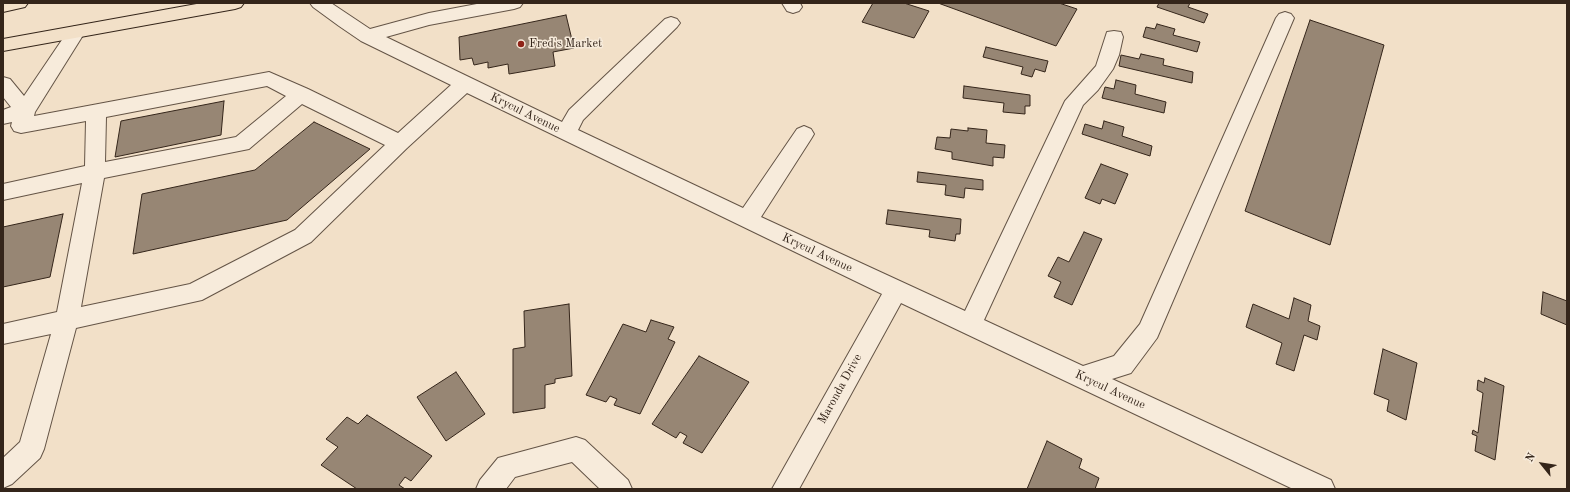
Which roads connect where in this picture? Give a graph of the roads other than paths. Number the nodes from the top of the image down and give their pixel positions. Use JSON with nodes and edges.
{"nodes":[{"id":1,"x":235,"y":3,"type":"edge"},
{"id":2,"x":319,"y":3,"type":"edge"},
{"id":3,"x":514,"y":3,"type":"edge"},
{"id":4,"x":1285,"y":18,"type":"dead end"},
{"id":5,"x":671,"y":23,"type":"dead end"},
{"id":6,"x":76,"y":32,"type":"junction"},
{"id":7,"x":368,"y":36,"type":"junction"},
{"id":8,"x":1114,"y":37,"type":"dead end"},
{"id":9,"x":3,"y":45,"type":"edge"},
{"id":10,"x":3,"y":84,"type":"edge"},
{"id":11,"x":465,"y":84,"type":"junction"},
{"id":12,"x":301,"y":94,"type":"junction"},
{"id":13,"x":25,"y":111,"type":"junction"},
{"id":14,"x":96,"y":112,"type":"junction"},
{"id":15,"x":3,"y":117,"type":"edge"},
{"id":16,"x":566,"y":133,"type":"junction"},
{"id":17,"x":804,"y":134,"type":"dead end"},
{"id":18,"x":400,"y":143,"type":"junction"},
{"id":19,"x":95,"y":172,"type":"junction"},
{"id":20,"x":3,"y":192,"type":"edge"},
{"id":21,"x":747,"y":220,"type":"junction"},
{"id":22,"x":896,"y":290,"type":"junction"},
{"id":23,"x":67,"y":320,"type":"junction"},
{"id":24,"x":970,"y":325,"type":"junction"},
{"id":25,"x":3,"y":334,"type":"edge"},
{"id":26,"x":1082,"y":377,"type":"junction"},
{"id":27,"x":3,"y":475,"type":"edge"},
{"id":28,"x":489,"y":489,"type":"edge"},
{"id":29,"x":619,"y":489,"type":"edge"},
{"id":30,"x":785,"y":489,"type":"edge"},
{"id":31,"x":1322,"y":489,"type":"edge"}],
"edges":[{"from":1,"to":6,"type":"main road"},
{"from":2,"to":7,"type":"street","name":"Krycul Avenue"},
{"from":3,"to":7,"type":"street"},
{"from":4,"to":26,"type":"street"},
{"from":5,"to":16,"type":"street"},
{"from":6,"to":9,"type":"main road"},
{"from":6,"to":13,"type":"street"},
{"from":7,"to":11,"type":"street","name":"Krycul Avenue"},
{"from":8,"to":24,"type":"street"},
{"from":10,"to":13,"type":"street"},
{"from":11,"to":16,"type":"street","name":"Krycul Avenue"},
{"from":11,"to":18,"type":"street"},
{"from":12,"to":14,"type":"street"},
{"from":12,"to":18,"type":"street"},
{"from":12,"to":19,"type":"street"},
{"from":13,"to":14,"type":"street"},
{"from":13,"to":15,"type":"street"},
{"from":14,"to":19,"type":"street"},
{"from":16,"to":21,"type":"street","name":"Krycul Avenue"},
{"from":17,"to":21,"type":"street"},
{"from":18,"to":23,"type":"street"},
{"from":19,"to":20,"type":"street"},
{"from":19,"to":23,"type":"street"},
{"from":21,"to":22,"type":"street","name":"Krycul Avenue"},
{"from":22,"to":24,"type":"street","name":"Krycul Avenue"},
{"from":22,"to":30,"type":"street","name":"Maronda Drive"},
{"from":23,"to":25,"type":"street"},
{"from":23,"to":27,"type":"street"},
{"from":24,"to":26,"type":"street","name":"Krycul Avenue"},
{"from":26,"to":31,"type":"street","name":"Krycul Avenue"},
{"from":28,"to":29,"type":"street"}]}
